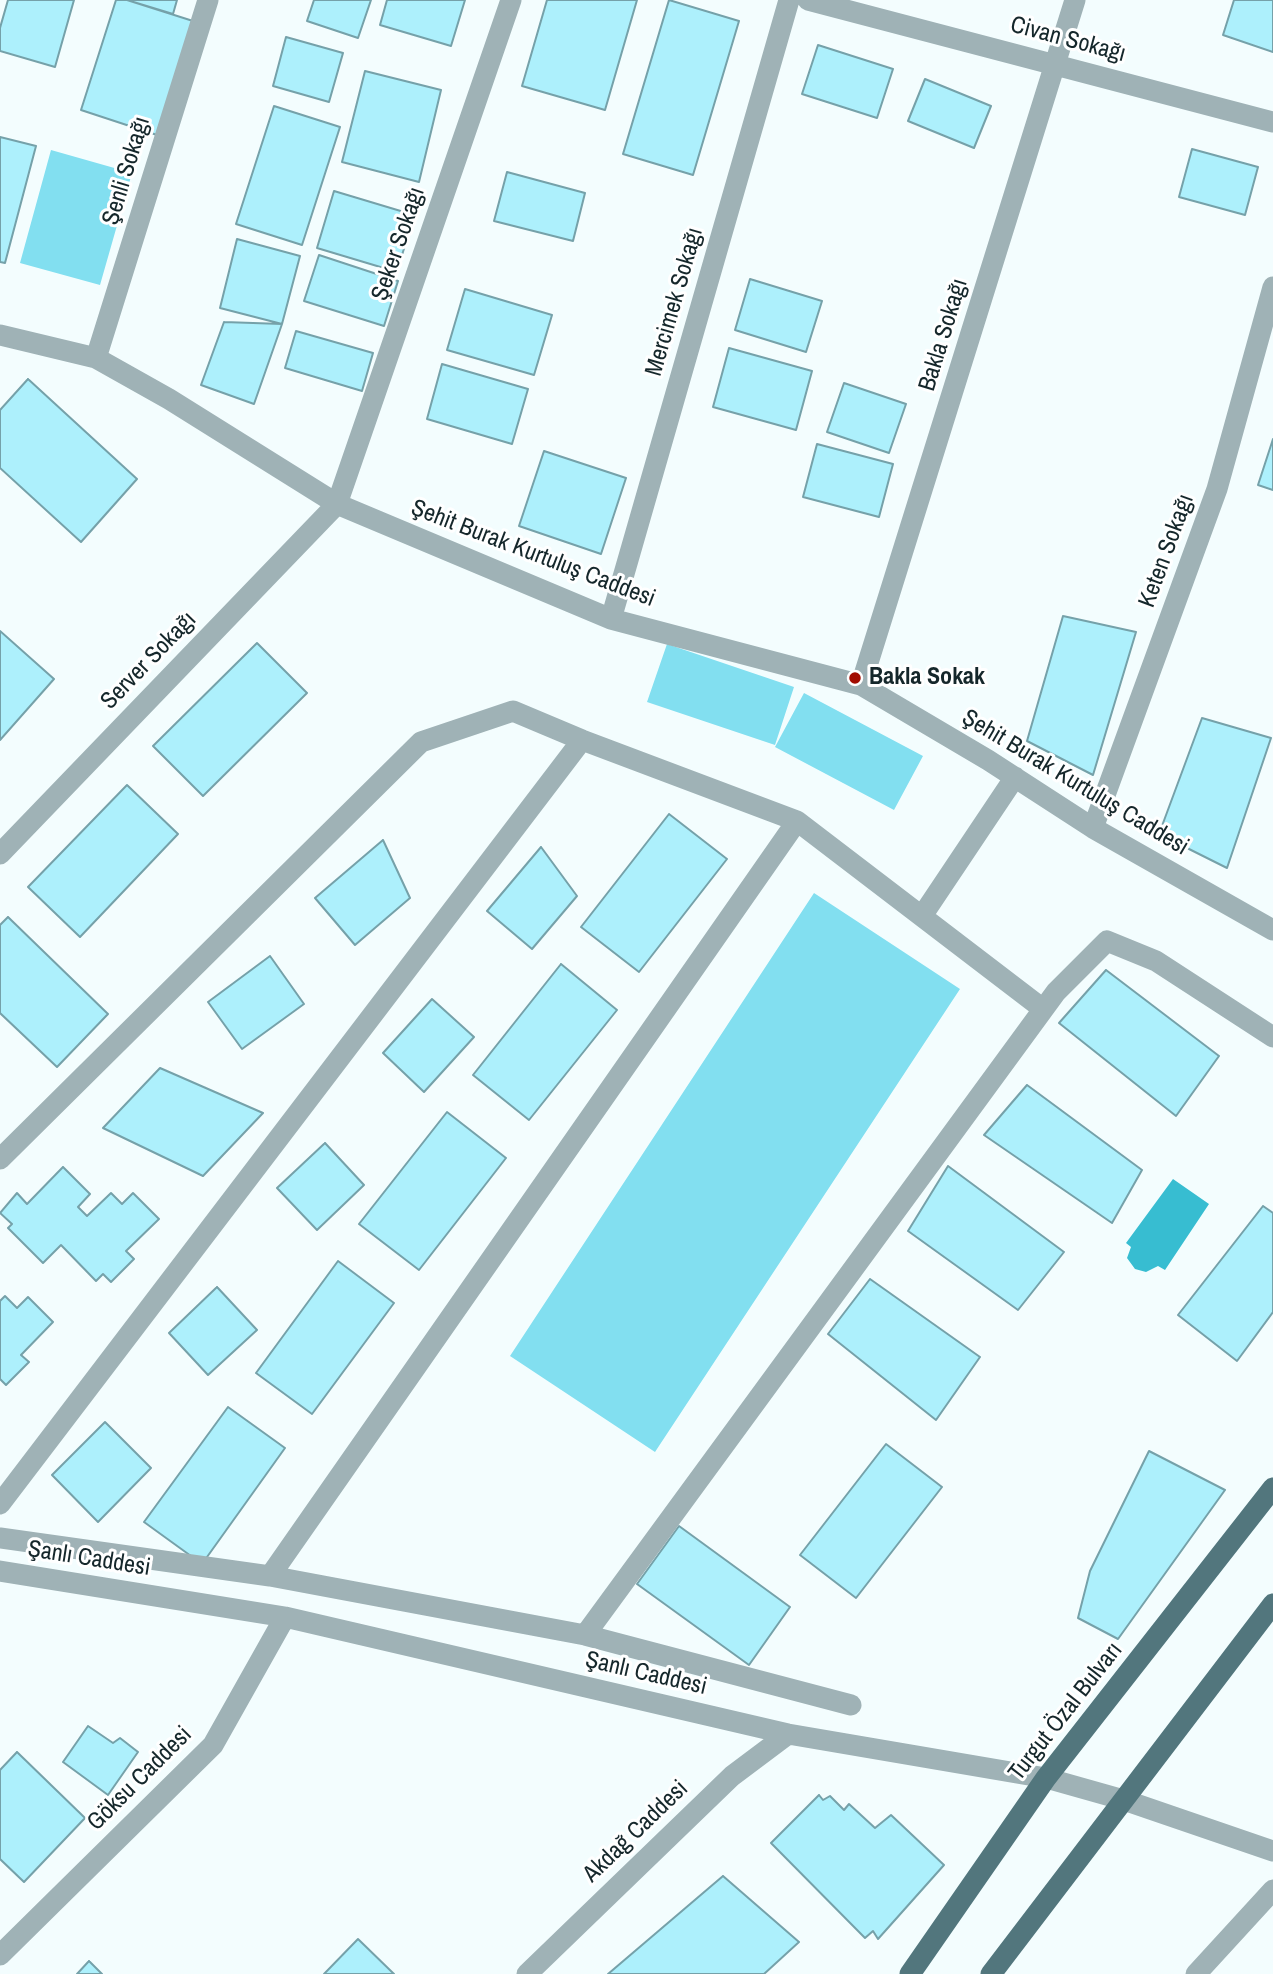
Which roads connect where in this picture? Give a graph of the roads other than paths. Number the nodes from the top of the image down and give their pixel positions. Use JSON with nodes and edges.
{"nodes":[{"id":1,"x":208,"y":0,"type":"edge"},
{"id":2,"x":511,"y":0,"type":"edge"},
{"id":3,"x":789,"y":0,"type":"edge"},
{"id":4,"x":808,"y":0,"type":"edge"},
{"id":5,"x":1075,"y":0,"type":"edge"},
{"id":6,"x":1057,"y":64,"type":"junction"},
{"id":7,"x":1273,"y":122,"type":"edge"},
{"id":8,"x":1273,"y":287,"type":"edge"},
{"id":9,"x":0,"y":335,"type":"edge"},
{"id":10,"x":96,"y":358,"type":"junction"},
{"id":11,"x":337,"y":504,"type":"junction"},
{"id":12,"x":611,"y":619,"type":"junction"},
{"id":13,"x":861,"y":685,"type":"junction"},
{"id":14,"x":582,"y":740,"type":"junction"},
{"id":15,"x":1015,"y":778,"type":"junction"},
{"id":16,"x":797,"y":821,"type":"junction"},
{"id":17,"x":1093,"y":828,"type":"junction"},
{"id":18,"x":0,"y":854,"type":"edge"},
{"id":19,"x":922,"y":916,"type":"junction"},
{"id":20,"x":1273,"y":929,"type":"edge"},
{"id":21,"x":1043,"y":1009,"type":"junction"},
{"id":22,"x":1273,"y":1037,"type":"edge"},
{"id":23,"x":0,"y":1159,"type":"edge"},
{"id":24,"x":1273,"y":1488,"type":"edge"},
{"id":25,"x":0,"y":1504,"type":"edge"},
{"id":26,"x":0,"y":1538,"type":"edge"},
{"id":27,"x":0,"y":1572,"type":"edge"},
{"id":28,"x":270,"y":1576,"type":"junction"},
{"id":29,"x":1273,"y":1604,"type":"edge"},
{"id":30,"x":285,"y":1617,"type":"junction"},
{"id":31,"x":585,"y":1635,"type":"junction"},
{"id":32,"x":851,"y":1705,"type":"dead end"},
{"id":33,"x":788,"y":1734,"type":"junction"},
{"id":34,"x":1046,"y":1778,"type":"junction"},
{"id":35,"x":1124,"y":1800,"type":"junction"},
{"id":36,"x":1273,"y":1851,"type":"edge"},
{"id":37,"x":1273,"y":1890,"type":"edge"},
{"id":38,"x":0,"y":1955,"type":"edge"},
{"id":39,"x":527,"y":1974,"type":"edge"},
{"id":40,"x":910,"y":1974,"type":"edge"},
{"id":41,"x":991,"y":1974,"type":"edge"},
{"id":42,"x":1196,"y":1974,"type":"edge"}],
"edges":[{"from":1,"to":10,"type":"street","name":"Şenli Sokağı"},
{"from":2,"to":11,"type":"street","name":"Şeker Sokağı"},
{"from":3,"to":12,"type":"street","name":"Mercimek Sokağı"},
{"from":4,"to":6,"type":"street","name":"Civan Sokağı"},
{"from":5,"to":6,"type":"street","name":"Bakla Sokağı"},
{"from":6,"to":7,"type":"street","name":"Civan Sokağı"},
{"from":6,"to":13,"type":"street","name":"Bakla Sokağı"},
{"from":8,"to":17,"type":"street","name":"Keten Sokağı"},
{"from":9,"to":10,"type":"street","name":"Şehit Burak Kurtuluş Caddesi"},
{"from":10,"to":11,"type":"street","name":"Şehit Burak Kurtuluş Caddesi"},
{"from":11,"to":12,"type":"street","name":"Şehit Burak Kurtuluş Caddesi"},
{"from":11,"to":18,"type":"street","name":"Server Sokağı"},
{"from":12,"to":13,"type":"street","name":"Şehit Burak Kurtuluş Caddesi"},
{"from":13,"to":15,"type":"street","name":"Şehit Burak Kurtuluş Caddesi"},
{"from":14,"to":16,"type":"street"},
{"from":14,"to":23,"type":"street"},
{"from":14,"to":25,"type":"street"},
{"from":15,"to":17,"type":"street","name":"Şehit Burak Kurtuluş Caddesi"},
{"from":15,"to":19,"type":"street"},
{"from":16,"to":19,"type":"street"},
{"from":16,"to":28,"type":"street"},
{"from":17,"to":20,"type":"street","name":"Şehit Burak Kurtuluş Caddesi"},
{"from":19,"to":21,"type":"street"},
{"from":21,"to":22,"type":"street"},
{"from":21,"to":31,"type":"street"},
{"from":24,"to":34,"type":"main road","name":"Turgut Özal Bulvarı"},
{"from":26,"to":28,"type":"street"},
{"from":27,"to":30,"type":"street","name":"Şanlı Caddesi"},
{"from":28,"to":31,"type":"street"},
{"from":29,"to":35,"type":"main road"},
{"from":30,"to":33,"type":"street","name":"Şanlı Caddesi"},
{"from":30,"to":38,"type":"street","name":"Göksu Caddesi"},
{"from":31,"to":32,"type":"street"},
{"from":33,"to":34,"type":"street","name":"Şanlı Caddesi"},
{"from":33,"to":39,"type":"street","name":"Akdağ Caddesi"},
{"from":34,"to":35,"type":"street","name":"Şanlı Caddesi"},
{"from":34,"to":40,"type":"main road","name":"Turgut Özal Bulvarı"},
{"from":35,"to":36,"type":"street","name":"Şanlı Caddesi"},
{"from":35,"to":41,"type":"main road"},
{"from":37,"to":42,"type":"street"}]}
